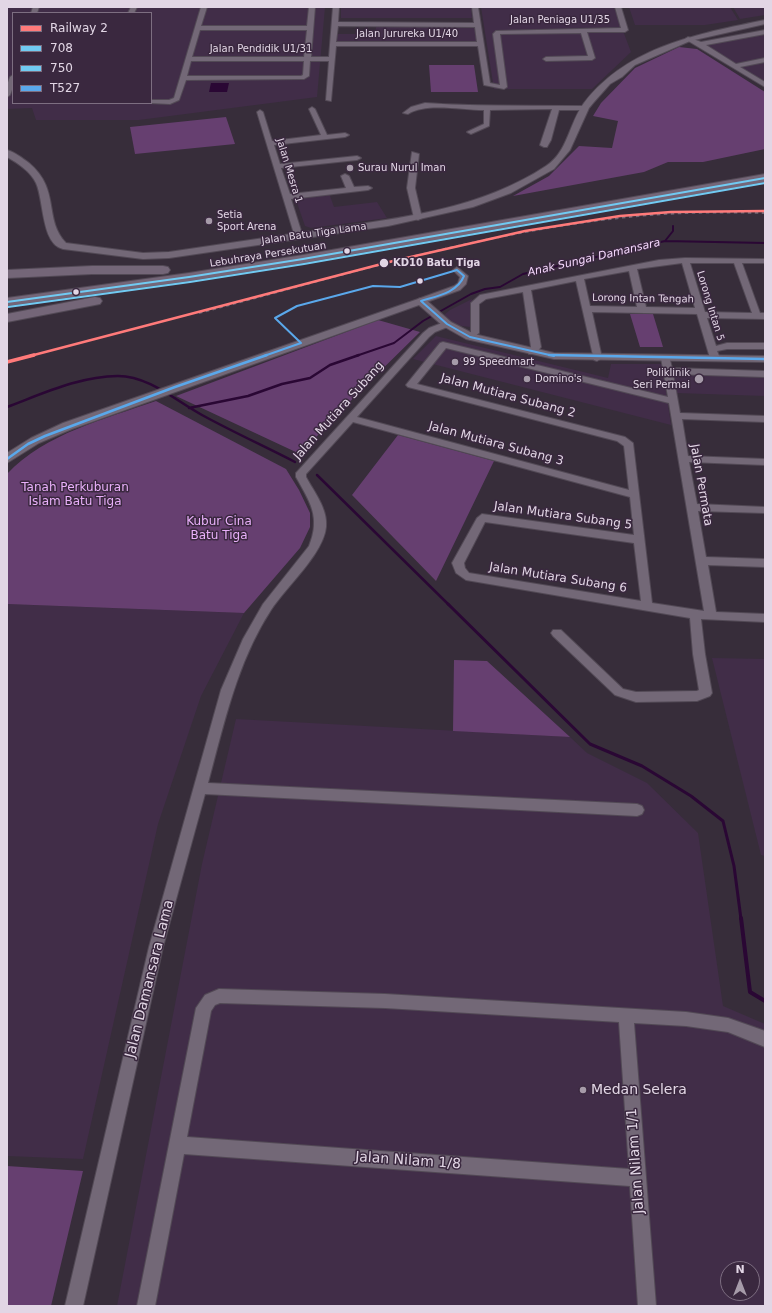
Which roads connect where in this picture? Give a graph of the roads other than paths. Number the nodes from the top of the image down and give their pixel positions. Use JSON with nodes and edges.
{"nodes":[{"id":1,"x":204,"y":7,"type":"edge"},
{"id":2,"x":312,"y":7,"type":"edge"},
{"id":3,"x":336,"y":7,"type":"edge"},
{"id":4,"x":475,"y":7,"type":"edge"},
{"id":5,"x":618,"y":7,"type":"edge"},
{"id":6,"x":765,"y":17,"type":"edge"},
{"id":7,"x":335,"y":22,"type":"junction"},
{"id":8,"x":477,"y":22,"type":"junction"},
{"id":9,"x":765,"y":22,"type":"edge"},
{"id":10,"x":198,"y":28,"type":"junction"},
{"id":11,"x":310,"y":28,"type":"junction"},
{"id":12,"x":583,"y":30,"type":"junction"},
{"id":13,"x":765,"y":32,"type":"edge"},
{"id":14,"x":694,"y":39,"type":"junction"},
{"id":15,"x":675,"y":42,"type":"junction"},
{"id":16,"x":334,"y":44,"type":"junction"},
{"id":17,"x":480,"y":44,"type":"junction"},
{"id":18,"x":189,"y":59,"type":"junction"},
{"id":19,"x":308,"y":59,"type":"junction"},
{"id":20,"x":333,"y":59,"type":"junction"},
{"id":21,"x":546,"y":59,"type":"dead end"},
{"id":22,"x":765,"y":60,"type":"edge"},
{"id":23,"x":734,"y":66,"type":"junction"},
{"id":24,"x":183,"y":78,"type":"junction"},
{"id":25,"x":12,"y":80,"type":"edge"},
{"id":26,"x":765,"y":85,"type":"edge"},
{"id":27,"x":7,"y":95,"type":"edge"},
{"id":28,"x":329,"y":100,"type":"dead end"},
{"id":29,"x":152,"y":102,"type":"edge"},
{"id":30,"x":556,"y":107,"type":"junction"},
{"id":31,"x":312,"y":108,"type":"dead end"},
{"id":32,"x":487,"y":108,"type":"junction"},
{"id":33,"x":585,"y":108,"type":"junction"},
{"id":34,"x":260,"y":112,"type":"dead end"},
{"id":35,"x":406,"y":113,"type":"dead end"},
{"id":36,"x":471,"y":132,"type":"dead end"},
{"id":37,"x":344,"y":135,"type":"dead end"},
{"id":38,"x":325,"y":137,"type":"junction"},
{"id":39,"x":270,"y":142,"type":"junction"},
{"id":40,"x":544,"y":145,"type":"dead end"},
{"id":41,"x":415,"y":154,"type":"dead end"},
{"id":42,"x":9,"y":157,"type":"edge"},
{"id":43,"x":357,"y":158,"type":"dead end"},
{"id":44,"x":277,"y":166,"type":"junction"},
{"id":45,"x":765,"y":170,"type":"edge"},
{"id":46,"x":345,"y":176,"type":"dead end"},
{"id":47,"x":765,"y":178,"type":"edge"},
{"id":48,"x":368,"y":188,"type":"dead end"},
{"id":49,"x":351,"y":190,"type":"junction"},
{"id":50,"x":287,"y":197,"type":"junction"},
{"id":51,"x":418,"y":218,"type":"junction"},
{"id":52,"x":299,"y":237,"type":"junction"},
{"id":53,"x":685,"y":260,"type":"junction"},
{"id":54,"x":737,"y":260,"type":"junction"},
{"id":55,"x":765,"y":261,"type":"edge"},
{"id":56,"x":632,"y":267,"type":"junction"},
{"id":57,"x":458,"y":270,"type":"dead end"},
{"id":58,"x":184,"y":273,"type":"junction"},
{"id":59,"x":7,"y":274,"type":"edge"},
{"id":60,"x":580,"y":278,"type":"junction"},
{"id":61,"x":527,"y":289,"type":"junction"},
{"id":62,"x":7,"y":293,"type":"edge"},
{"id":63,"x":7,"y":302,"type":"edge"},
{"id":64,"x":425,"y":304,"type":"junction"},
{"id":65,"x":586,"y":310,"type":"junction"},
{"id":66,"x":642,"y":310,"type":"junction"},
{"id":67,"x":701,"y":313,"type":"junction"},
{"id":68,"x":761,"y":316,"type":"edge"},
{"id":69,"x":7,"y":318,"type":"edge"},
{"id":70,"x":447,"y":324,"type":"junction"},
{"id":71,"x":470,"y":337,"type":"junction"},
{"id":72,"x":765,"y":346,"type":"edge"},
{"id":73,"x":532,"y":352,"type":"junction"},
{"id":74,"x":713,"y":354,"type":"junction"},
{"id":75,"x":597,"y":358,"type":"junction"},
{"id":76,"x":666,"y":358,"type":"junction"},
{"id":77,"x":765,"y":359,"type":"edge"},
{"id":78,"x":415,"y":362,"type":"junction"},
{"id":79,"x":668,"y":371,"type":"junction"},
{"id":80,"x":765,"y":374,"type":"edge"},
{"id":81,"x":673,"y":401,"type":"junction"},
{"id":82,"x":676,"y":416,"type":"junction"},
{"id":83,"x":350,"y":418,"type":"junction"},
{"id":84,"x":765,"y":419,"type":"edge"},
{"id":85,"x":7,"y":459,"type":"edge"},
{"id":86,"x":683,"y":459,"type":"junction"},
{"id":87,"x":765,"y":462,"type":"edge"},
{"id":88,"x":634,"y":495,"type":"junction"},
{"id":89,"x":692,"y":507,"type":"junction"},
{"id":90,"x":765,"y":510,"type":"edge"},
{"id":91,"x":482,"y":518,"type":"joint"},
{"id":92,"x":640,"y":540,"type":"junction"},
{"id":93,"x":701,"y":561,"type":"junction"},
{"id":94,"x":765,"y":563,"type":"edge"},
{"id":95,"x":647,"y":606,"type":"junction"},
{"id":96,"x":695,"y":614,"type":"junction"},
{"id":97,"x":711,"y":616,"type":"junction"},
{"id":98,"x":765,"y":618,"type":"edge"},
{"id":99,"x":557,"y":633,"type":"dead end"},
{"id":100,"x":242,"y":656,"type":"joint"},
{"id":101,"x":200,"y":788,"type":"junction"},
{"id":102,"x":637,"y":810,"type":"dead end"},
{"id":103,"x":626,"y":1015,"type":"junction"},
{"id":104,"x":765,"y":1039,"type":"edge"},
{"id":105,"x":178,"y":1144,"type":"junction"},
{"id":106,"x":638,"y":1178,"type":"junction"},
{"id":107,"x":74,"y":1306,"type":"edge"},
{"id":108,"x":146,"y":1306,"type":"edge"},
{"id":109,"x":647,"y":1306,"type":"edge"}],
"edges":[{"from":1,"to":10,"type":"street"},
{"from":2,"to":11,"type":"street"},
{"from":3,"to":7,"type":"street"},
{"from":4,"to":8,"type":"street"},
{"from":5,"to":12,"type":"street","name":"Jalan Peniaga U1/35"},
{"from":6,"to":14,"type":"street","name":"Jalan Batu Tiga Lama"},
{"from":7,"to":8,"type":"street"},
{"from":7,"to":16,"type":"street"},
{"from":8,"to":17,"type":"street"},
{"from":9,"to":14,"type":"street","name":"Jalan Batu Tiga Lama"},
{"from":10,"to":11,"type":"street"},
{"from":10,"to":18,"type":"street"},
{"from":11,"to":19,"type":"street"},
{"from":12,"to":17,"type":"street","name":"Jalan Peniaga U1/35"},
{"from":12,"to":21,"type":"street"},
{"from":13,"to":14,"type":"street"},
{"from":14,"to":15,"type":"street"},
{"from":14,"to":15,"type":"street","name":"Jalan Batu Tiga Lama"},
{"from":14,"to":23,"type":"street"},
{"from":15,"to":33,"type":"street","name":"Jalan Batu Tiga Lama"},
{"from":16,"to":17,"type":"street","name":"Jalan Jurureka U1/40"},
{"from":16,"to":20,"type":"street"},
{"from":18,"to":19,"type":"street","name":"Jalan Pendidik U1/31"},
{"from":18,"to":24,"type":"street"},
{"from":19,"to":20,"type":"street","name":"Jalan Pendidik U1/31"},
{"from":19,"to":24,"type":"street"},
{"from":20,"to":28,"type":"street"},
{"from":22,"to":23,"type":"street"},
{"from":23,"to":26,"type":"street"},
{"from":24,"to":29,"type":"street"},
{"from":25,"to":27,"type":"street"},
{"from":30,"to":32,"type":"street"},
{"from":30,"to":33,"type":"street"},
{"from":30,"to":40,"type":"street"},
{"from":31,"to":38,"type":"street"},
{"from":32,"to":35,"type":"street"},
{"from":32,"to":36,"type":"street"},
{"from":33,"to":51,"type":"street","name":"Jalan Batu Tiga Lama"},
{"from":34,"to":39,"type":"street","name":"Jalan Mesra 1"},
{"from":37,"to":38,"type":"street"},
{"from":38,"to":39,"type":"street"},
{"from":39,"to":44,"type":"street","name":"Jalan Mesra 1"},
{"from":41,"to":51,"type":"street"},
{"from":42,"to":52,"type":"street","name":"Jalan Batu Tiga Lama"},
{"from":43,"to":44,"type":"street"},
{"from":44,"to":50,"type":"street","name":"Jalan Mesra 1"},
{"from":45,"to":58,"type":"highway","name":"Lebuhraya Persekutuan"},
{"from":46,"to":49,"type":"street"},
{"from":47,"to":58,"type":"highway","name":"Lebuhraya Persekutuan"},
{"from":48,"to":49,"type":"street"},
{"from":49,"to":50,"type":"street"},
{"from":50,"to":52,"type":"street","name":"Jalan Mesra 1"},
{"from":51,"to":52,"type":"street","name":"Jalan Batu Tiga Lama"},
{"from":53,"to":54,"type":"street"},
{"from":53,"to":56,"type":"street"},
{"from":53,"to":67,"type":"street","name":"Lorong Intan 5"},
{"from":54,"to":55,"type":"street"},
{"from":54,"to":68,"type":"street"},
{"from":56,"to":60,"type":"street"},
{"from":56,"to":66,"type":"street"},
{"from":57,"to":64,"type":"street"},
{"from":58,"to":59,"type":"highway"},
{"from":58,"to":62,"type":"highway","name":"Lebuhraya Persekutuan"},
{"from":58,"to":63,"type":"highway","name":"Lebuhraya Persekutuan"},
{"from":58,"to":69,"type":"highway"},
{"from":60,"to":61,"type":"street"},
{"from":60,"to":65,"type":"street"},
{"from":61,"to":71,"type":"street"},
{"from":61,"to":73,"type":"street"},
{"from":64,"to":70,"type":"street"},
{"from":64,"to":85,"type":"street"},
{"from":65,"to":66,"type":"street","name":"Lorong Intan Tengah"},
{"from":65,"to":75,"type":"street"},
{"from":66,"to":67,"type":"street","name":"Lorong Intan Tengah"},
{"from":67,"to":68,"type":"street","name":"Lorong Intan Tengah"},
{"from":67,"to":74,"type":"street","name":"Lorong Intan 5"},
{"from":70,"to":71,"type":"street"},
{"from":70,"to":78,"type":"street","name":"Jalan Mutiara Subang"},
{"from":71,"to":73,"type":"street"},
{"from":72,"to":74,"type":"street"},
{"from":73,"to":75,"type":"street"},
{"from":74,"to":76,"type":"street"},
{"from":74,"to":77,"type":"street"},
{"from":75,"to":76,"type":"street"},
{"from":76,"to":79,"type":"street","name":"Jalan Permata"},
{"from":78,"to":81,"type":"street"},
{"from":78,"to":83,"type":"street","name":"Jalan Mutiara Subang"},
{"from":78,"to":88,"type":"street","name":"Jalan Mutiara Subang 2"},
{"from":79,"to":80,"type":"street"},
{"from":79,"to":81,"type":"street","name":"Jalan Permata"},
{"from":81,"to":82,"type":"street","name":"Jalan Permata"},
{"from":82,"to":84,"type":"street"},
{"from":82,"to":86,"type":"street","name":"Jalan Permata"},
{"from":83,"to":88,"type":"street","name":"Jalan Mutiara Subang 3"},
{"from":83,"to":100,"type":"street","name":"Jalan Mutiara Subang"},
{"from":86,"to":87,"type":"street"},
{"from":86,"to":89,"type":"street","name":"Jalan Permata"},
{"from":88,"to":92,"type":"street"},
{"from":89,"to":90,"type":"street"},
{"from":89,"to":93,"type":"street","name":"Jalan Permata"},
{"from":91,"to":92,"type":"street","name":"Jalan Mutiara Subang 5"},
{"from":91,"to":95,"type":"street","name":"Jalan Mutiara Subang 6"},
{"from":92,"to":95,"type":"street"},
{"from":93,"to":94,"type":"street"},
{"from":93,"to":97,"type":"street","name":"Jalan Permata"},
{"from":95,"to":96,"type":"street","name":"Jalan Mutiara Subang 6"},
{"from":96,"to":97,"type":"street","name":"Jalan Mutiara Subang 6"},
{"from":96,"to":99,"type":"street"},
{"from":97,"to":98,"type":"street","name":"Jalan Mutiara Subang 6"},
{"from":100,"to":101,"type":"street","name":"Jalan Damansara Lama"},
{"from":101,"to":102,"type":"street"},
{"from":101,"to":107,"type":"street","name":"Jalan Damansara Lama"},
{"from":103,"to":104,"type":"street"},
{"from":103,"to":105,"type":"street"},
{"from":103,"to":106,"type":"street","name":"Jalan Nilam 1/1"},
{"from":105,"to":106,"type":"street","name":"Jalan Nilam 1/8"},
{"from":105,"to":108,"type":"street"},
{"from":106,"to":109,"type":"street","name":"Jalan Nilam 1/1"}]}
